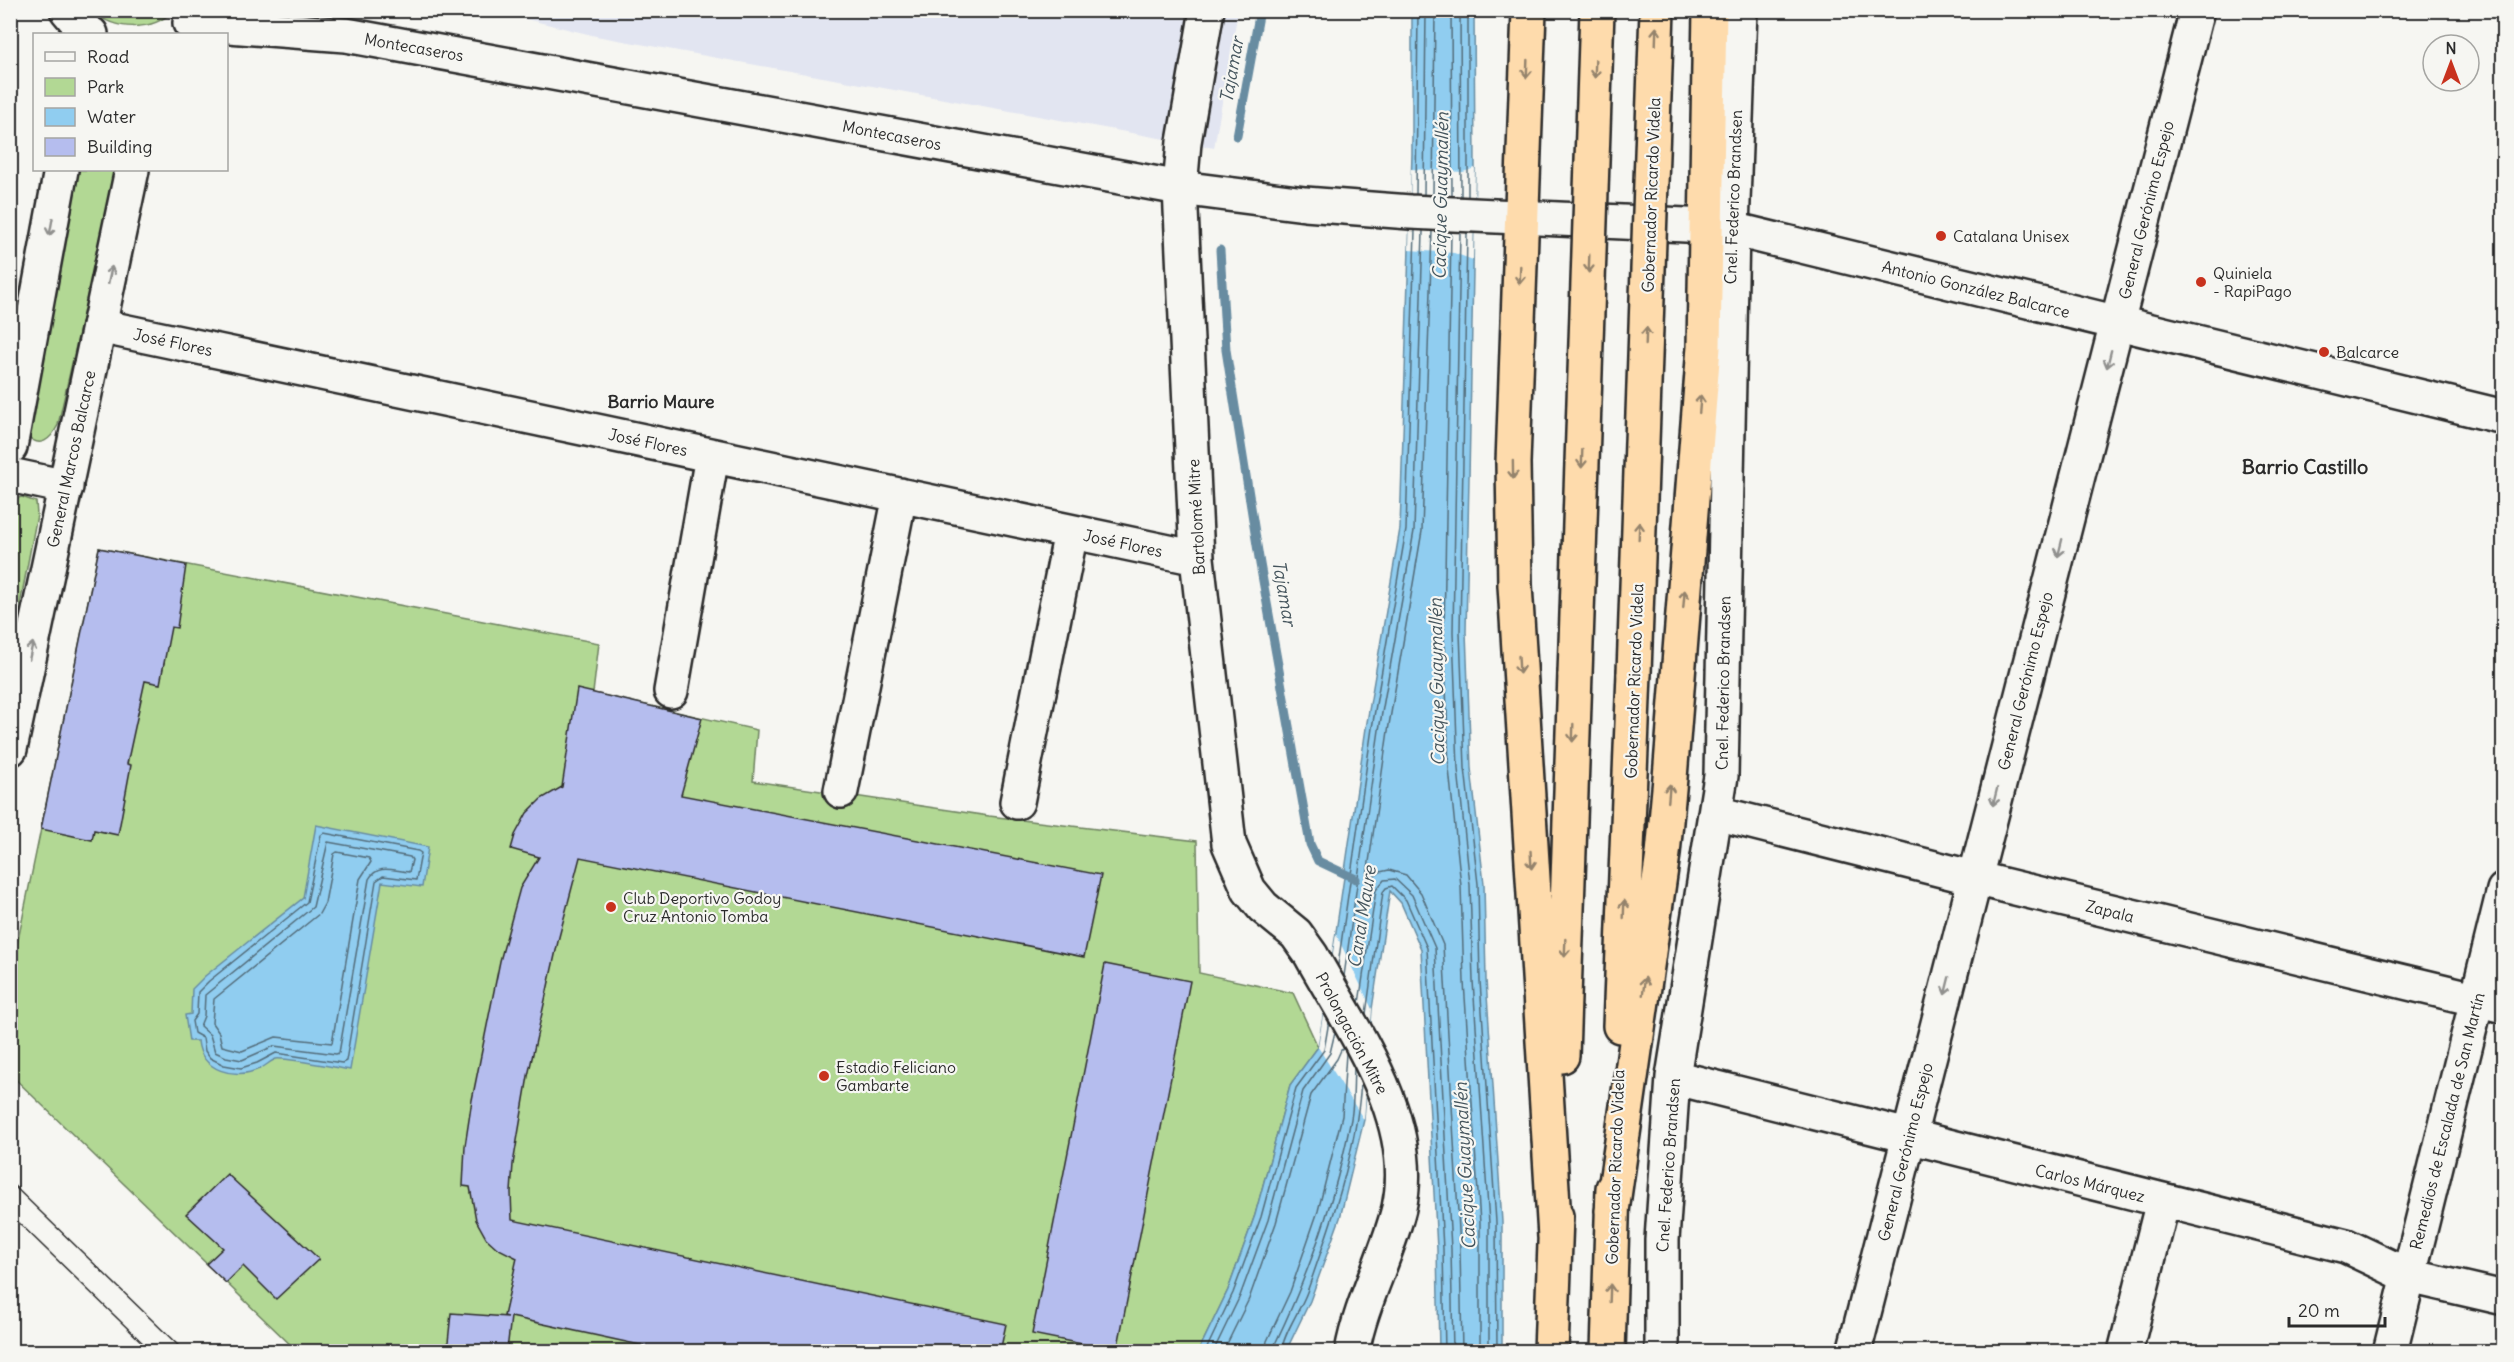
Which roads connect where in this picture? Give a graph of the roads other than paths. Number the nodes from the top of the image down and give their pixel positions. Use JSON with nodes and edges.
{"nodes":[{"id":1,"x":290,"y":10,"type":"edge"},
{"id":2,"x":1207,"y":10,"type":"edge"},
{"id":3,"x":1529,"y":10,"type":"edge"},
{"id":4,"x":1597,"y":10,"type":"edge"},
{"id":5,"x":1657,"y":10,"type":"edge"},
{"id":6,"x":1710,"y":10,"type":"edge"},
{"id":7,"x":1740,"y":10,"type":"edge"},
{"id":8,"x":2197,"y":10,"type":"edge"},
{"id":9,"x":188,"y":23,"type":"edge"},
{"id":10,"x":346,"y":34,"type":"junction"},
{"id":11,"x":61,"y":171,"type":"edge"},
{"id":12,"x":132,"y":171,"type":"edge"},
{"id":13,"x":1180,"y":188,"type":"junction"},
{"id":14,"x":1426,"y":213,"type":"joint"},
{"id":15,"x":1522,"y":217,"type":"junction"},
{"id":16,"x":1719,"y":228,"type":"junction"},
{"id":17,"x":2118,"y":324,"type":"junction"},
{"id":18,"x":99,"y":326,"type":"junction"},
{"id":19,"x":2504,"y":417,"type":"edge"},
{"id":20,"x":10,"y":447,"type":"edge"},
{"id":21,"x":712,"y":456,"type":"junction"},
{"id":22,"x":10,"y":475,"type":"edge"},
{"id":23,"x":66,"y":487,"type":"junction"},
{"id":24,"x":900,"y":495,"type":"junction"},
{"id":25,"x":1071,"y":532,"type":"junction"},
{"id":26,"x":1197,"y":558,"type":"junction"},
{"id":27,"x":670,"y":691,"type":"dead end"},
{"id":28,"x":10,"y":749,"type":"edge"},
{"id":29,"x":842,"y":790,"type":"dead end"},
{"id":30,"x":1017,"y":802,"type":"dead end"},
{"id":31,"x":1716,"y":813,"type":"junction"},
{"id":32,"x":1229,"y":844,"type":"joint"},
{"id":33,"x":1974,"y":878,"type":"junction"},
{"id":34,"x":2504,"y":890,"type":"edge"},
{"id":35,"x":2490,"y":1003,"type":"edge"},
{"id":36,"x":1673,"y":1077,"type":"junction"},
{"id":37,"x":1908,"y":1137,"type":"junction"},
{"id":38,"x":2163,"y":1201,"type":"junction"},
{"id":39,"x":1612,"y":1211,"type":"junction"},
{"id":40,"x":1555,"y":1236,"type":"junction"},
{"id":41,"x":2409,"y":1276,"type":"junction"},
{"id":42,"x":2504,"y":1298,"type":"edge"},
{"id":43,"x":1352,"y":1352,"type":"edge"},
{"id":44,"x":1551,"y":1352,"type":"edge"},
{"id":45,"x":1608,"y":1352,"type":"edge"},
{"id":46,"x":1662,"y":1352,"type":"edge"},
{"id":47,"x":1854,"y":1352,"type":"edge"},
{"id":48,"x":2125,"y":1352,"type":"edge"},
{"id":49,"x":2390,"y":1352,"type":"edge"}],
"edges":[{"from":1,"to":10,"type":"street","name":"Montecaseros"},
{"from":2,"to":13,"type":"street","name":"Bartolomé Mitre"},
{"from":3,"to":15,"type":"highway","one_way":true},
{"from":4,"to":40,"type":"highway","one_way":true,"bridge":true},
{"from":39,"to":5,"type":"highway","name":"Gobernador Ricardo Videla","one_way":true,"bridge":true},
{"from":6,"to":16,"type":"highway"},
{"from":7,"to":16,"type":"street","name":"Cnel. Federico Brandsen"},
{"from":8,"to":17,"type":"street","name":"General Gerónimo Espejo"},
{"from":9,"to":10,"type":"street","name":"Montecaseros"},
{"from":10,"to":13,"type":"street","name":"Montecaseros"},
{"from":11,"to":20,"type":"street","one_way":true},
{"from":18,"to":12,"type":"street","name":"General Marcos Balcarce","one_way":true},
{"from":13,"to":14,"type":"street","name":"Montecaseros"},
{"from":13,"to":26,"type":"street","name":"Bartolomé Mitre"},
{"from":14,"to":15,"type":"street","name":"Antonio González Balcarce"},
{"from":15,"to":16,"type":"street","name":"Antonio González Balcarce"},
{"from":15,"to":40,"type":"highway","one_way":true},
{"from":16,"to":17,"type":"street","name":"Antonio González Balcarce"},
{"from":16,"to":31,"type":"street","name":"Cnel. Federico Brandsen"},
{"from":39,"to":16,"type":"highway","one_way":true},
{"from":17,"to":19,"type":"street","name":"Antonio González Balcarce"},
{"from":17,"to":33,"type":"street","name":"General Gerónimo Espejo","one_way":true},
{"from":18,"to":21,"type":"street","name":"José Flores"},
{"from":18,"to":23,"type":"street","name":"General Marcos Balcarce"},
{"from":21,"to":24,"type":"street","name":"José Flores"},
{"from":21,"to":27,"type":"street"},
{"from":22,"to":23,"type":"street"},
{"from":28,"to":23,"type":"street","name":"General Marcos Balcarce","one_way":true},
{"from":24,"to":25,"type":"street","name":"José Flores"},
{"from":24,"to":29,"type":"street"},
{"from":25,"to":26,"type":"street","name":"José Flores"},
{"from":25,"to":30,"type":"street"},
{"from":26,"to":32,"type":"street","name":"Bartolomé Mitre"},
{"from":31,"to":33,"type":"street","name":"Zapala"},
{"from":31,"to":36,"type":"street","name":"Cnel. Federico Brandsen"},
{"from":32,"to":43,"type":"street","name":"Prolongación Mitre"},
{"from":33,"to":35,"type":"street","name":"Zapala"},
{"from":33,"to":37,"type":"street","name":"General Gerónimo Espejo","one_way":true},
{"from":34,"to":35,"type":"street","name":"Remedios de Escalada de San Martín"},
{"from":35,"to":41,"type":"street","name":"Remedios de Escalada de San Martín"},
{"from":36,"to":37,"type":"street","name":"Carlos Márquez"},
{"from":36,"to":46,"type":"street","name":"Cnel. Federico Brandsen"},
{"from":37,"to":38,"type":"street","name":"Carlos Márquez"},
{"from":37,"to":47,"type":"street","name":"General Gerónimo Espejo"},
{"from":38,"to":41,"type":"street","name":"Carlos Márquez"},
{"from":38,"to":48,"type":"street"},
{"from":45,"to":39,"type":"highway","name":"Gobernador Ricardo Videla","one_way":true},
{"from":40,"to":44,"type":"highway"},
{"from":41,"to":42,"type":"street","name":"Carlos Márquez"},
{"from":41,"to":49,"type":"street","name":"Remedios de Escalada de San Martín"}]}
